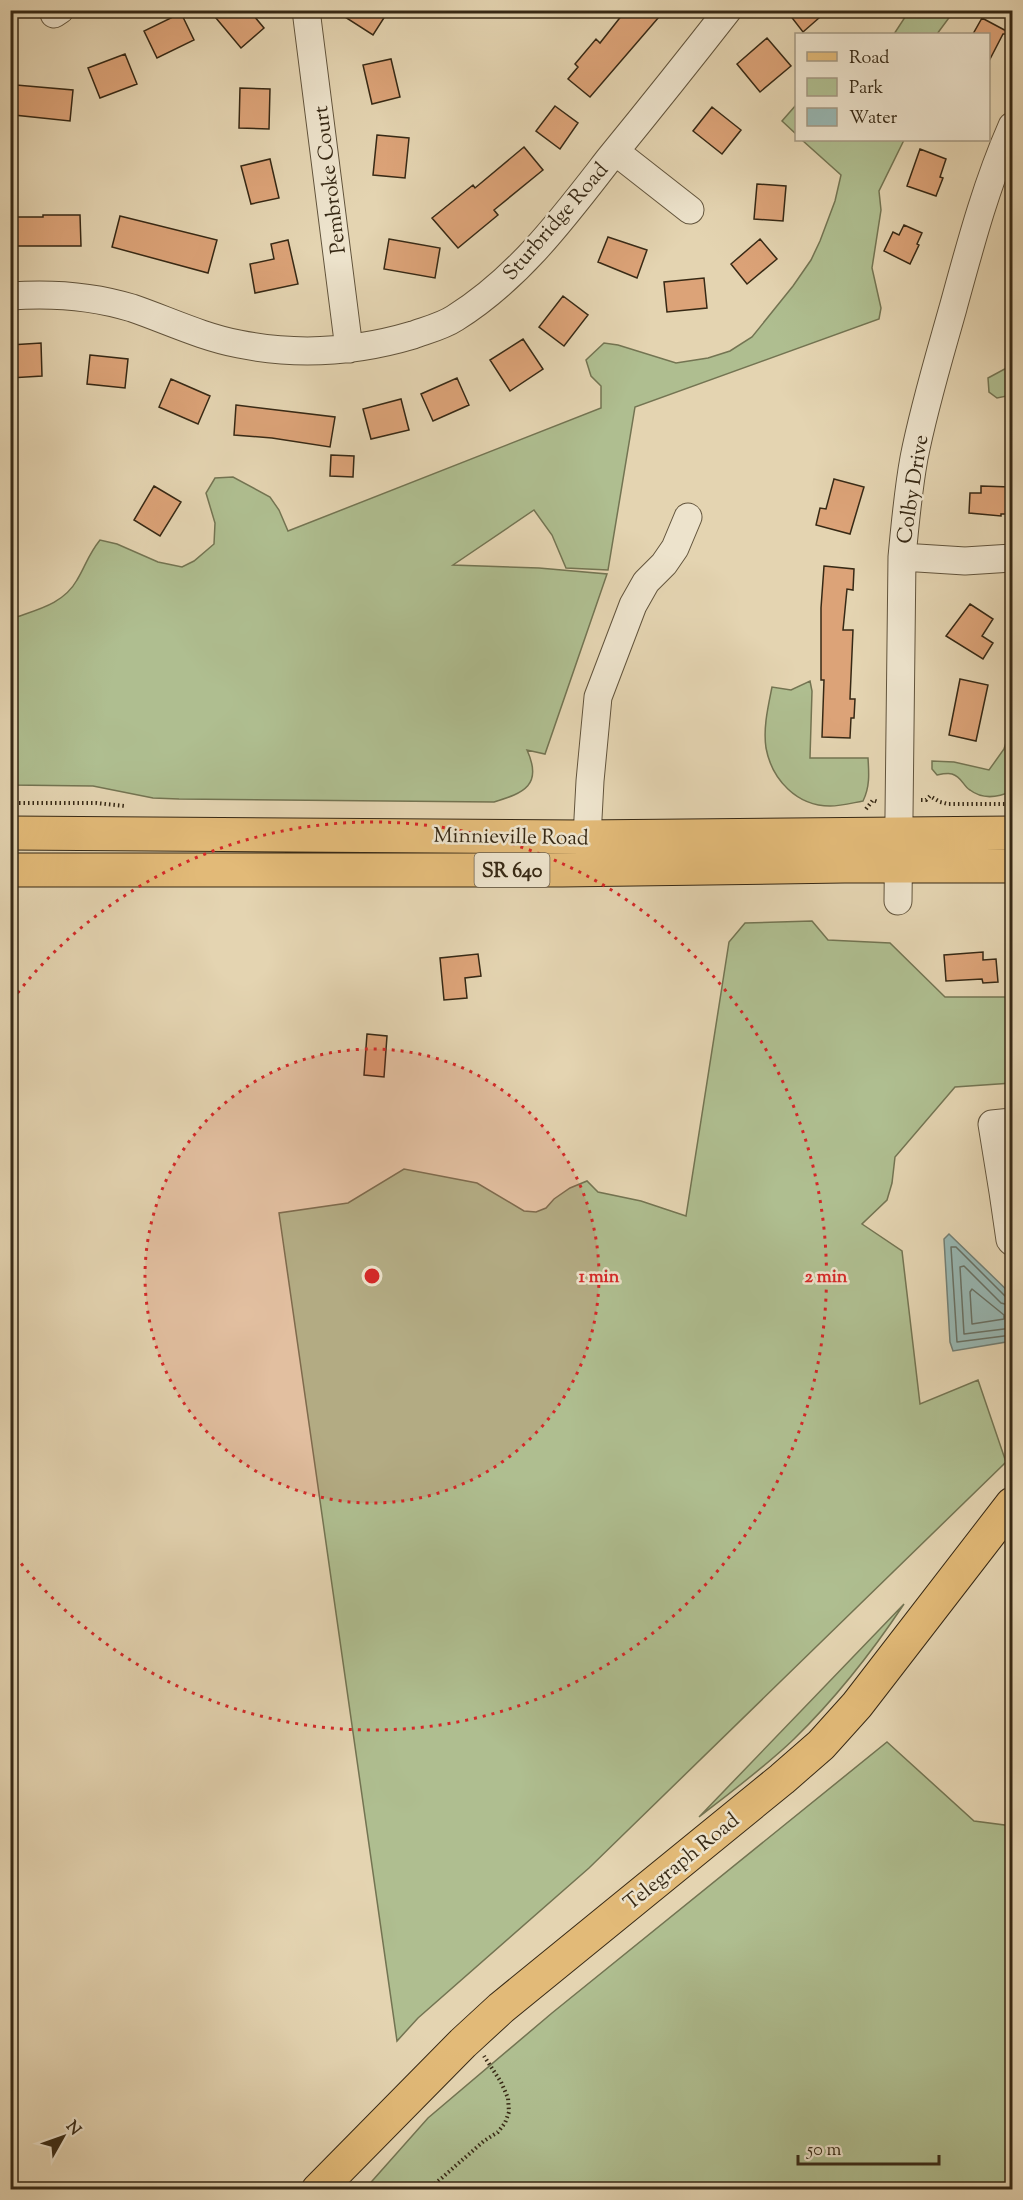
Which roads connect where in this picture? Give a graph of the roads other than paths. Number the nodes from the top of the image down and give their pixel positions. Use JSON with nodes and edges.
{"nodes":[{"id":1,"x":306,"y":10,"type":"edge"},
{"id":2,"x":728,"y":10,"type":"edge"},
{"id":3,"x":1012,"y":126,"type":"edge"},
{"id":4,"x":616,"y":152,"type":"junction"},
{"id":5,"x":690,"y":210,"type":"dead end"},
{"id":6,"x":10,"y":296,"type":"edge"},
{"id":7,"x":349,"y":349,"type":"junction"},
{"id":8,"x":688,"y":517,"type":"dead end"},
{"id":9,"x":902,"y":557,"type":"junction"},
{"id":10,"x":1012,"y":558,"type":"edge"},
{"id":11,"x":10,"y":833,"type":"edge"},
{"id":12,"x":1012,"y":833,"type":"edge"},
{"id":13,"x":587,"y":837,"type":"junction"},
{"id":14,"x":897,"y":850,"type":"junction"},
{"id":15,"x":1012,"y":866,"type":"edge"},
{"id":16,"x":10,"y":870,"type":"edge"},
{"id":17,"x":898,"y":901,"type":"dead end"},
{"id":18,"x":1012,"y":1122,"type":"edge"},
{"id":19,"x":1008,"y":1192,"type":"edge"},
{"id":20,"x":1012,"y":1242,"type":"edge"},
{"id":21,"x":1012,"y":1504,"type":"edge"},
{"id":22,"x":318,"y":2190,"type":"edge"}],
"edges":[{"from":1,"to":7,"type":"street","name":"Pembroke Court"},
{"from":2,"to":4,"type":"street","name":"Sturbridge Road"},
{"from":3,"to":9,"type":"street","name":"Colby Drive"},
{"from":4,"to":5,"type":"street"},
{"from":4,"to":7,"type":"street","name":"Sturbridge Road"},
{"from":6,"to":7,"type":"street","name":"Sturbridge Road"},
{"from":8,"to":13,"type":"street"},
{"from":9,"to":10,"type":"street"},
{"from":9,"to":14,"type":"street","name":"Colby Drive"},
{"from":11,"to":13,"type":"main road","name":"Minnieville Road","number":"SR 640"},
{"from":12,"to":14,"type":"main road","name":"Minnieville Road","number":"SR 640"},
{"from":13,"to":14,"type":"main road","name":"Minnieville Road","number":"SR 640"},
{"from":14,"to":15,"type":"main road","name":"Minnieville Road","number":"SR 640"},
{"from":14,"to":16,"type":"main road","name":"Minnieville Road","number":"SR 640"},
{"from":14,"to":17,"type":"street","name":"Colby Drive"},
{"from":18,"to":19,"type":"street"},
{"from":19,"to":20,"type":"street"},
{"from":21,"to":22,"type":"main road","name":"Telegraph Road"}]}
